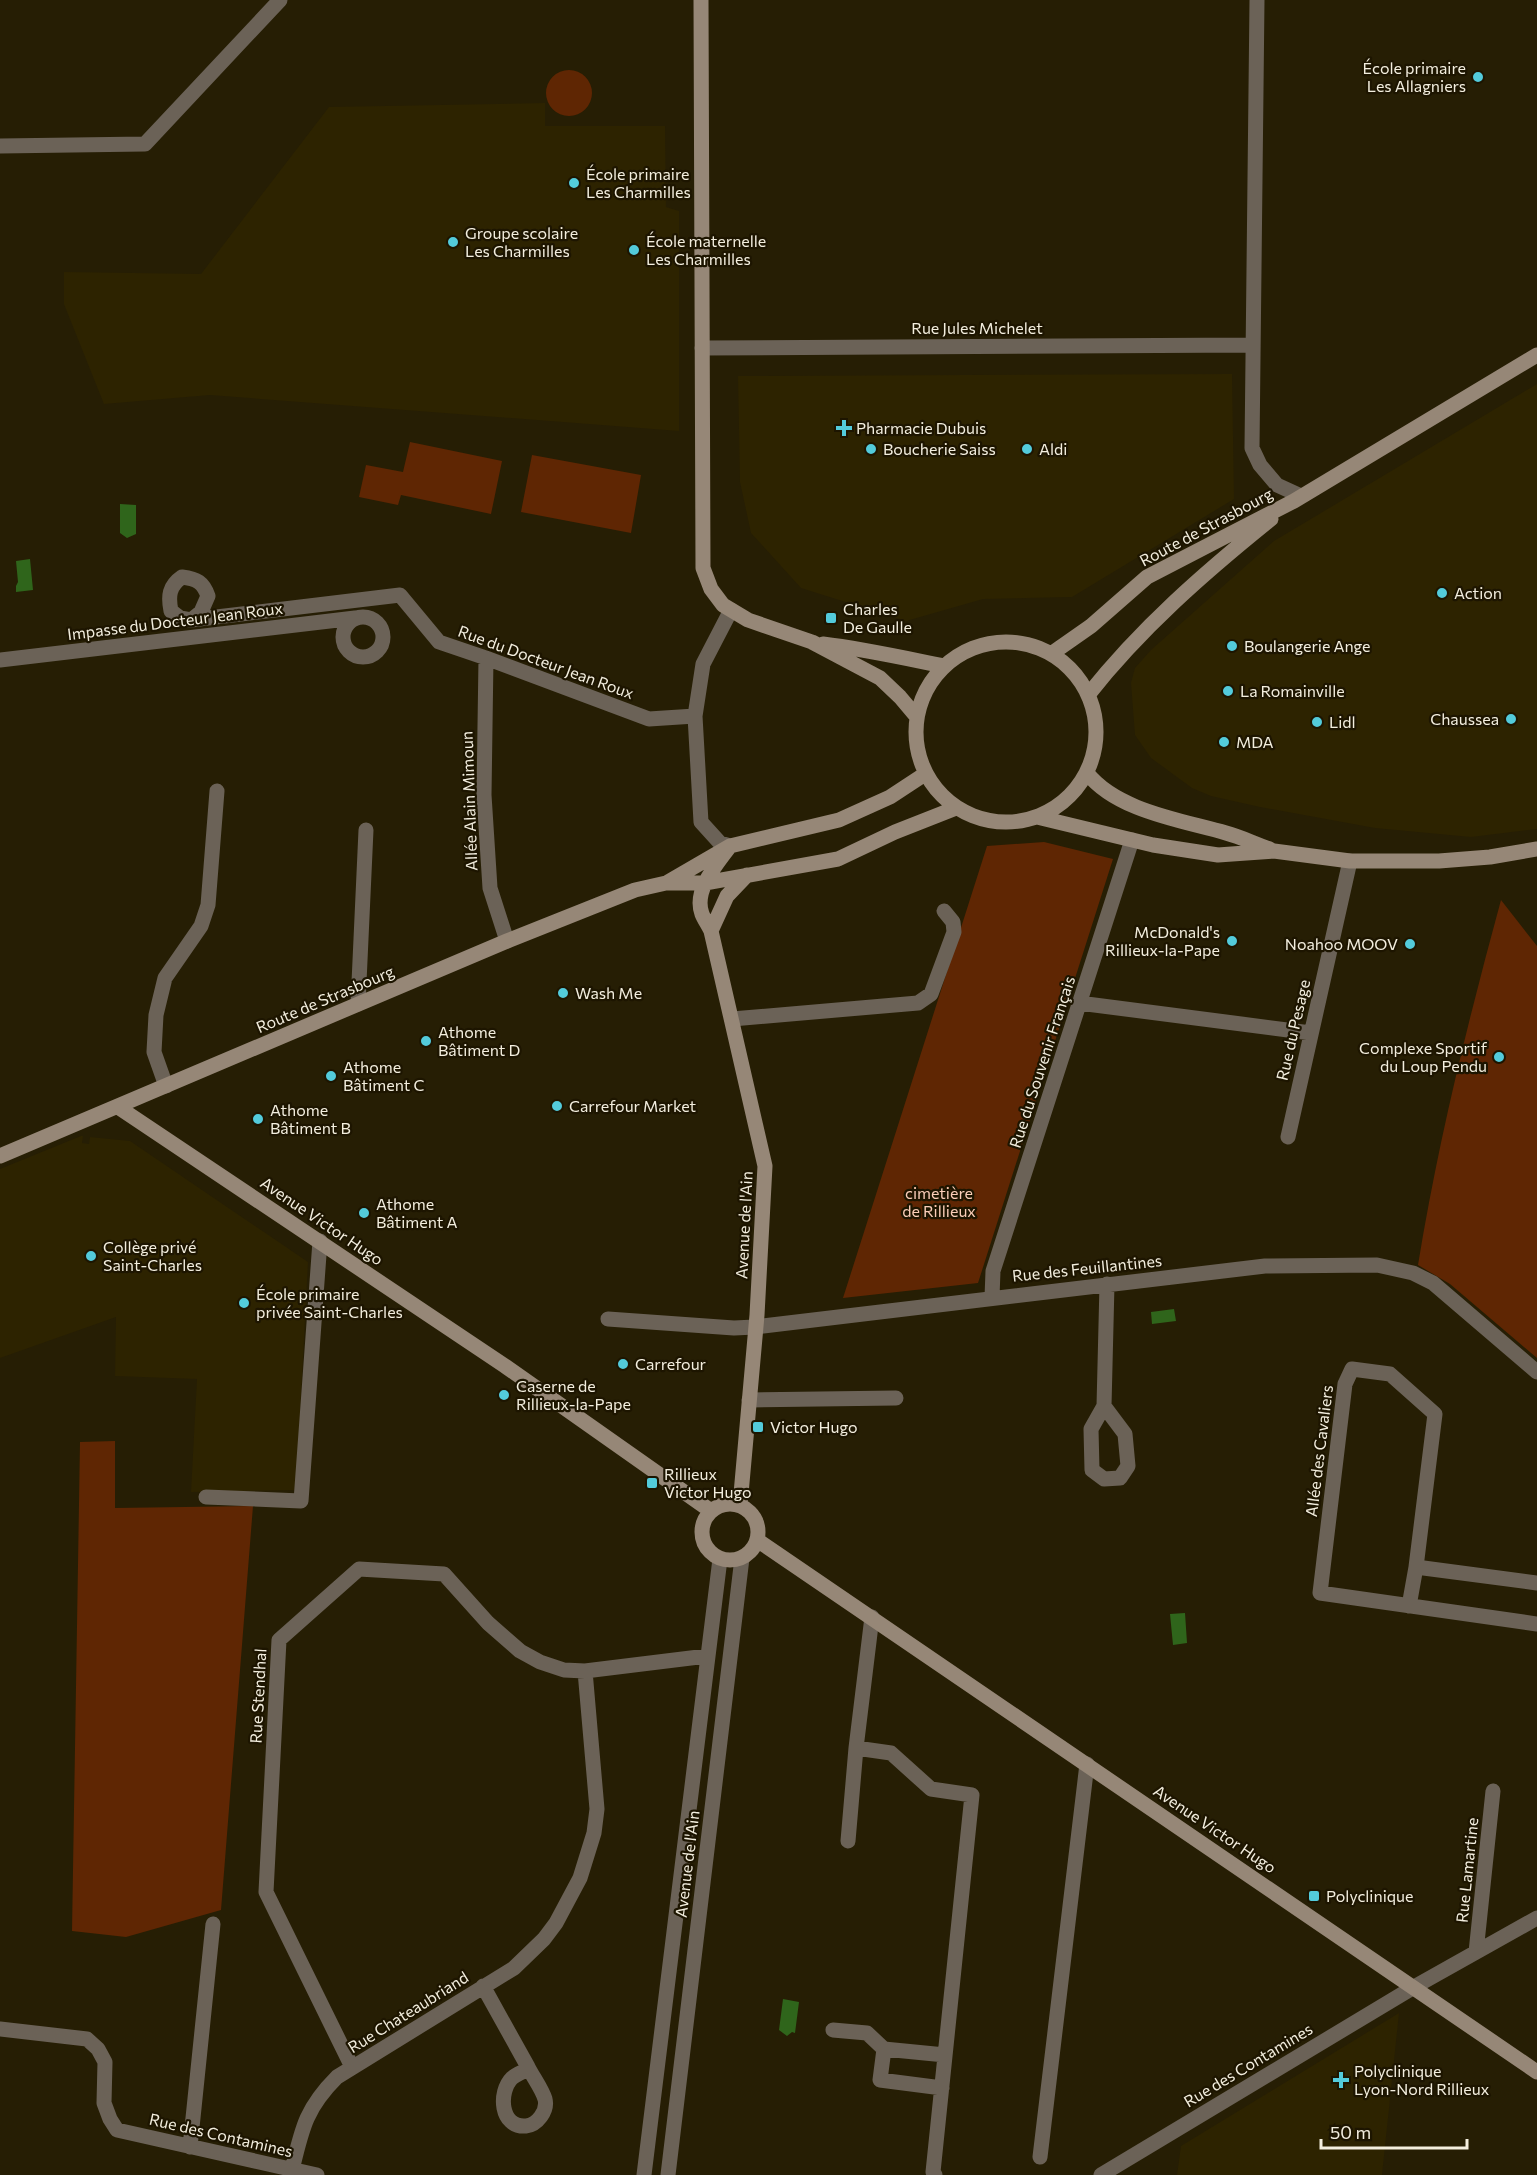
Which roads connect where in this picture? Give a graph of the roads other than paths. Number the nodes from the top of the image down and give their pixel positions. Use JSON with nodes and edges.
{"nodes":[{"id":1,"x":280,"y":0,"type":"edge"},
{"id":2,"x":701,"y":0,"type":"edge"},
{"id":3,"x":1257,"y":0,"type":"edge"},
{"id":4,"x":0,"y":146,"type":"edge"},
{"id":5,"x":1253,"y":345,"type":"junction"},
{"id":6,"x":702,"y":348,"type":"junction"},
{"id":7,"x":1537,"y":355,"type":"edge"},
{"id":8,"x":1298,"y":499,"type":"junction"},
{"id":9,"x":731,"y":610,"type":"junction"},
{"id":10,"x":355,"y":618,"type":"dead end"},
{"id":11,"x":191,"y":620,"type":"dead end"},
{"id":12,"x":812,"y":642,"type":"junction"},
{"id":13,"x":1051,"y":654,"type":"junction"},
{"id":14,"x":486,"y":657,"type":"junction"},
{"id":15,"x":0,"y":660,"type":"edge"},
{"id":16,"x":944,"y":666,"type":"junction"},
{"id":17,"x":1088,"y":695,"type":"junction"},
{"id":18,"x":695,"y":716,"type":"junction"},
{"id":19,"x":916,"y":716,"type":"junction"},
{"id":20,"x":1086,"y":773,"type":"junction"},
{"id":21,"x":925,"y":774,"type":"junction"},
{"id":22,"x":217,"y":791,"type":"dead end"},
{"id":23,"x":956,"y":808,"type":"junction"},
{"id":24,"x":1037,"y":817,"type":"junction"},
{"id":25,"x":366,"y":830,"type":"dead end"},
{"id":26,"x":1132,"y":840,"type":"junction"},
{"id":27,"x":730,"y":846,"type":"junction"},
{"id":28,"x":1537,"y":849,"type":"edge"},
{"id":29,"x":1274,"y":851,"type":"junction"},
{"id":30,"x":1350,"y":861,"type":"junction"},
{"id":31,"x":747,"y":875,"type":"junction"},
{"id":32,"x":666,"y":883,"type":"junction"},
{"id":33,"x":705,"y":883,"type":"junction"},
{"id":34,"x":944,"y":911,"type":"dead end"},
{"id":35,"x":711,"y":930,"type":"junction"},
{"id":36,"x":507,"y":941,"type":"junction"},
{"id":37,"x":358,"y":1004,"type":"junction"},
{"id":38,"x":1079,"y":1004,"type":"junction"},
{"id":39,"x":732,"y":1020,"type":"junction"},
{"id":40,"x":1311,"y":1033,"type":"junction"},
{"id":41,"x":165,"y":1086,"type":"junction"},
{"id":42,"x":118,"y":1107,"type":"junction"},
{"id":43,"x":1288,"y":1137,"type":"dead end"},
{"id":44,"x":0,"y":1156,"type":"edge"},
{"id":45,"x":320,"y":1241,"type":"junction"},
{"id":46,"x":1107,"y":1284,"type":"junction"},
{"id":47,"x":992,"y":1297,"type":"junction"},
{"id":48,"x":608,"y":1319,"type":"dead end"},
{"id":49,"x":755,"y":1327,"type":"junction"},
{"id":50,"x":1537,"y":1372,"type":"edge"},
{"id":51,"x":896,"y":1398,"type":"dead end"},
{"id":52,"x":749,"y":1401,"type":"junction"},
{"id":53,"x":1104,"y":1406,"type":"dead end"},
{"id":54,"x":206,"y":1497,"type":"dead end"},
{"id":55,"x":740,"y":1505,"type":"junction"},
{"id":56,"x":711,"y":1511,"type":"junction"},
{"id":57,"x":757,"y":1540,"type":"junction"},
{"id":58,"x":742,"y":1558,"type":"junction"},
{"id":59,"x":720,"y":1559,"type":"junction"},
{"id":60,"x":1416,"y":1567,"type":"junction"},
{"id":61,"x":1537,"y":1583,"type":"edge"},
{"id":62,"x":1409,"y":1606,"type":"junction"},
{"id":63,"x":872,"y":1617,"type":"junction"},
{"id":64,"x":1537,"y":1624,"type":"edge"},
{"id":65,"x":707,"y":1656,"type":"junction"},
{"id":66,"x":585,"y":1671,"type":"junction"},
{"id":67,"x":856,"y":1748,"type":"junction"},
{"id":68,"x":1087,"y":1764,"type":"junction"},
{"id":69,"x":1493,"y":1791,"type":"dead end"},
{"id":70,"x":848,"y":1840,"type":"dead end"},
{"id":71,"x":1537,"y":1918,"type":"edge"},
{"id":72,"x":213,"y":1924,"type":"dead end"},
{"id":73,"x":1476,"y":1952,"type":"junction"},
{"id":74,"x":483,"y":1986,"type":"junction"},
{"id":75,"x":1414,"y":1987,"type":"junction"},
{"id":76,"x":0,"y":2029,"type":"edge"},
{"id":77,"x":833,"y":2030,"type":"dead end"},
{"id":78,"x":884,"y":2049,"type":"junction"},
{"id":79,"x":945,"y":2055,"type":"junction"},
{"id":80,"x":352,"y":2067,"type":"junction"},
{"id":81,"x":529,"y":2069,"type":"dead end"},
{"id":82,"x":1537,"y":2072,"type":"edge"},
{"id":83,"x":942,"y":2088,"type":"junction"},
{"id":84,"x":190,"y":2147,"type":"junction"},
{"id":85,"x":1040,"y":2157,"type":"dead end"},
{"id":86,"x":292,"y":2169,"type":"junction"},
{"id":87,"x":932,"y":2174,"type":"edge"},
{"id":88,"x":317,"y":2175,"type":"edge"},
{"id":89,"x":644,"y":2175,"type":"edge"},
{"id":90,"x":668,"y":2175,"type":"edge"},
{"id":91,"x":1101,"y":2175,"type":"edge"}],
"edges":[{"from":1,"to":4,"type":"street"},
{"from":2,"to":6,"type":"street"},
{"from":3,"to":5,"type":"street"},
{"from":5,"to":6,"type":"street","name":"Rue Jules Michelet"},
{"from":5,"to":8,"type":"street"},
{"from":6,"to":9,"type":"street"},
{"from":7,"to":8,"type":"street","name":"Route de Strasbourg"},
{"from":8,"to":13,"type":"street","name":"Route de Strasbourg"},
{"from":8,"to":17,"type":"street","name":"Route de Strasbourg"},
{"from":9,"to":12,"type":"street"},
{"from":9,"to":18,"type":"street"},
{"from":10,"to":15,"type":"street","name":"Impasse du Docteur Jean Roux"},
{"from":11,"to":14,"type":"street","name":"Rue du Docteur Jean Roux"},
{"from":12,"to":16,"type":"street"},
{"from":12,"to":19,"type":"street"},
{"from":13,"to":16,"type":"street"},
{"from":13,"to":17,"type":"street"},
{"from":14,"to":18,"type":"street","name":"Rue du Docteur Jean Roux"},
{"from":14,"to":36,"type":"street","name":"Allée Alain Mimoun"},
{"from":16,"to":19,"type":"street"},
{"from":17,"to":20,"type":"street"},
{"from":18,"to":27,"type":"street"},
{"from":19,"to":21,"type":"street"},
{"from":20,"to":24,"type":"street"},
{"from":20,"to":29,"type":"street"},
{"from":21,"to":23,"type":"street"},
{"from":21,"to":27,"type":"street","name":"Route de Strasbourg"},
{"from":22,"to":41,"type":"street"},
{"from":23,"to":24,"type":"street"},
{"from":23,"to":31,"type":"street","name":"Route de Strasbourg"},
{"from":24,"to":26,"type":"street"},
{"from":25,"to":37,"type":"street"},
{"from":26,"to":29,"type":"street"},
{"from":26,"to":38,"type":"street","name":"Rue du Souvenir Français"},
{"from":27,"to":32,"type":"street","name":"Route de Strasbourg"},
{"from":27,"to":33,"type":"street","name":"Avenue de l'Ain"},
{"from":28,"to":30,"type":"street"},
{"from":29,"to":30,"type":"street"},
{"from":30,"to":40,"type":"street","name":"Rue du Pesage"},
{"from":31,"to":33,"type":"street","name":"Route de Strasbourg"},
{"from":31,"to":35,"type":"street"},
{"from":32,"to":33,"type":"street","name":"Route de Strasbourg"},
{"from":32,"to":36,"type":"street","name":"Route de Strasbourg"},
{"from":33,"to":35,"type":"street","name":"Avenue de l'Ain"},
{"from":34,"to":39,"type":"street"},
{"from":35,"to":39,"type":"street","name":"Avenue de l'Ain"},
{"from":36,"to":37,"type":"street","name":"Route de Strasbourg"},
{"from":37,"to":41,"type":"street","name":"Route de Strasbourg"},
{"from":38,"to":40,"type":"street"},
{"from":38,"to":47,"type":"street","name":"Rue du Souvenir Français"},
{"from":39,"to":49,"type":"street","name":"Avenue de l'Ain"},
{"from":40,"to":43,"type":"street","name":"Rue du Pesage"},
{"from":41,"to":42,"type":"street","name":"Route de Strasbourg"},
{"from":42,"to":44,"type":"street","name":"Route de Strasbourg"},
{"from":42,"to":45,"type":"street","name":"Avenue Victor Hugo"},
{"from":45,"to":54,"type":"street"},
{"from":45,"to":56,"type":"street","name":"Avenue Victor Hugo"},
{"from":46,"to":47,"type":"street","name":"Rue des Feuillantines"},
{"from":46,"to":50,"type":"street","name":"Rue des Feuillantines"},
{"from":46,"to":53,"type":"street"},
{"from":47,"to":49,"type":"street","name":"Rue des Feuillantines"},
{"from":48,"to":49,"type":"street","name":"Rue des Feuillantines"},
{"from":49,"to":52,"type":"street","name":"Avenue de l'Ain"},
{"from":51,"to":52,"type":"street"},
{"from":52,"to":55,"type":"street","name":"Avenue de l'Ain"},
{"from":55,"to":56,"type":"street"},
{"from":55,"to":57,"type":"street"},
{"from":56,"to":59,"type":"street"},
{"from":57,"to":58,"type":"street"},
{"from":57,"to":63,"type":"street","name":"Avenue Victor Hugo"},
{"from":58,"to":59,"type":"street"},
{"from":58,"to":90,"type":"street","name":"Avenue de l'Ain"},
{"from":59,"to":65,"type":"street","name":"Avenue de l'Ain"},
{"from":60,"to":61,"type":"street"},
{"from":60,"to":62,"type":"street","name":"Allée des Cavaliers"},
{"from":60,"to":62,"type":"street","name":"Allée des Cavaliers"},
{"from":62,"to":64,"type":"street","name":"Allée des Cavaliers"},
{"from":63,"to":67,"type":"street"},
{"from":63,"to":68,"type":"street","name":"Avenue Victor Hugo"},
{"from":65,"to":66,"type":"street","name":"Rue Stendhal"},
{"from":65,"to":89,"type":"street","name":"Avenue de l'Ain"},
{"from":66,"to":74,"type":"street","name":"Rue Chateaubriand"},
{"from":66,"to":80,"type":"street","name":"Rue Stendhal"},
{"from":67,"to":70,"type":"street"},
{"from":67,"to":79,"type":"street"},
{"from":68,"to":75,"type":"street","name":"Avenue Victor Hugo"},
{"from":68,"to":85,"type":"street"},
{"from":69,"to":73,"type":"street","name":"Rue Lamartine"},
{"from":71,"to":73,"type":"street"},
{"from":72,"to":84,"type":"street"},
{"from":73,"to":75,"type":"street"},
{"from":74,"to":80,"type":"street","name":"Rue Chateaubriand"},
{"from":74,"to":81,"type":"street"},
{"from":75,"to":82,"type":"street","name":"Avenue Victor Hugo"},
{"from":75,"to":91,"type":"street","name":"Rue des Contamines"},
{"from":76,"to":84,"type":"street","name":"Rue des Contamines"},
{"from":77,"to":78,"type":"street"},
{"from":78,"to":79,"type":"street"},
{"from":78,"to":83,"type":"street"},
{"from":79,"to":83,"type":"street"},
{"from":80,"to":86,"type":"street","name":"Rue Chateaubriand"},
{"from":83,"to":87,"type":"street"},
{"from":84,"to":86,"type":"street","name":"Rue des Contamines"},
{"from":86,"to":88,"type":"street","name":"Rue des Contamines"}]}
